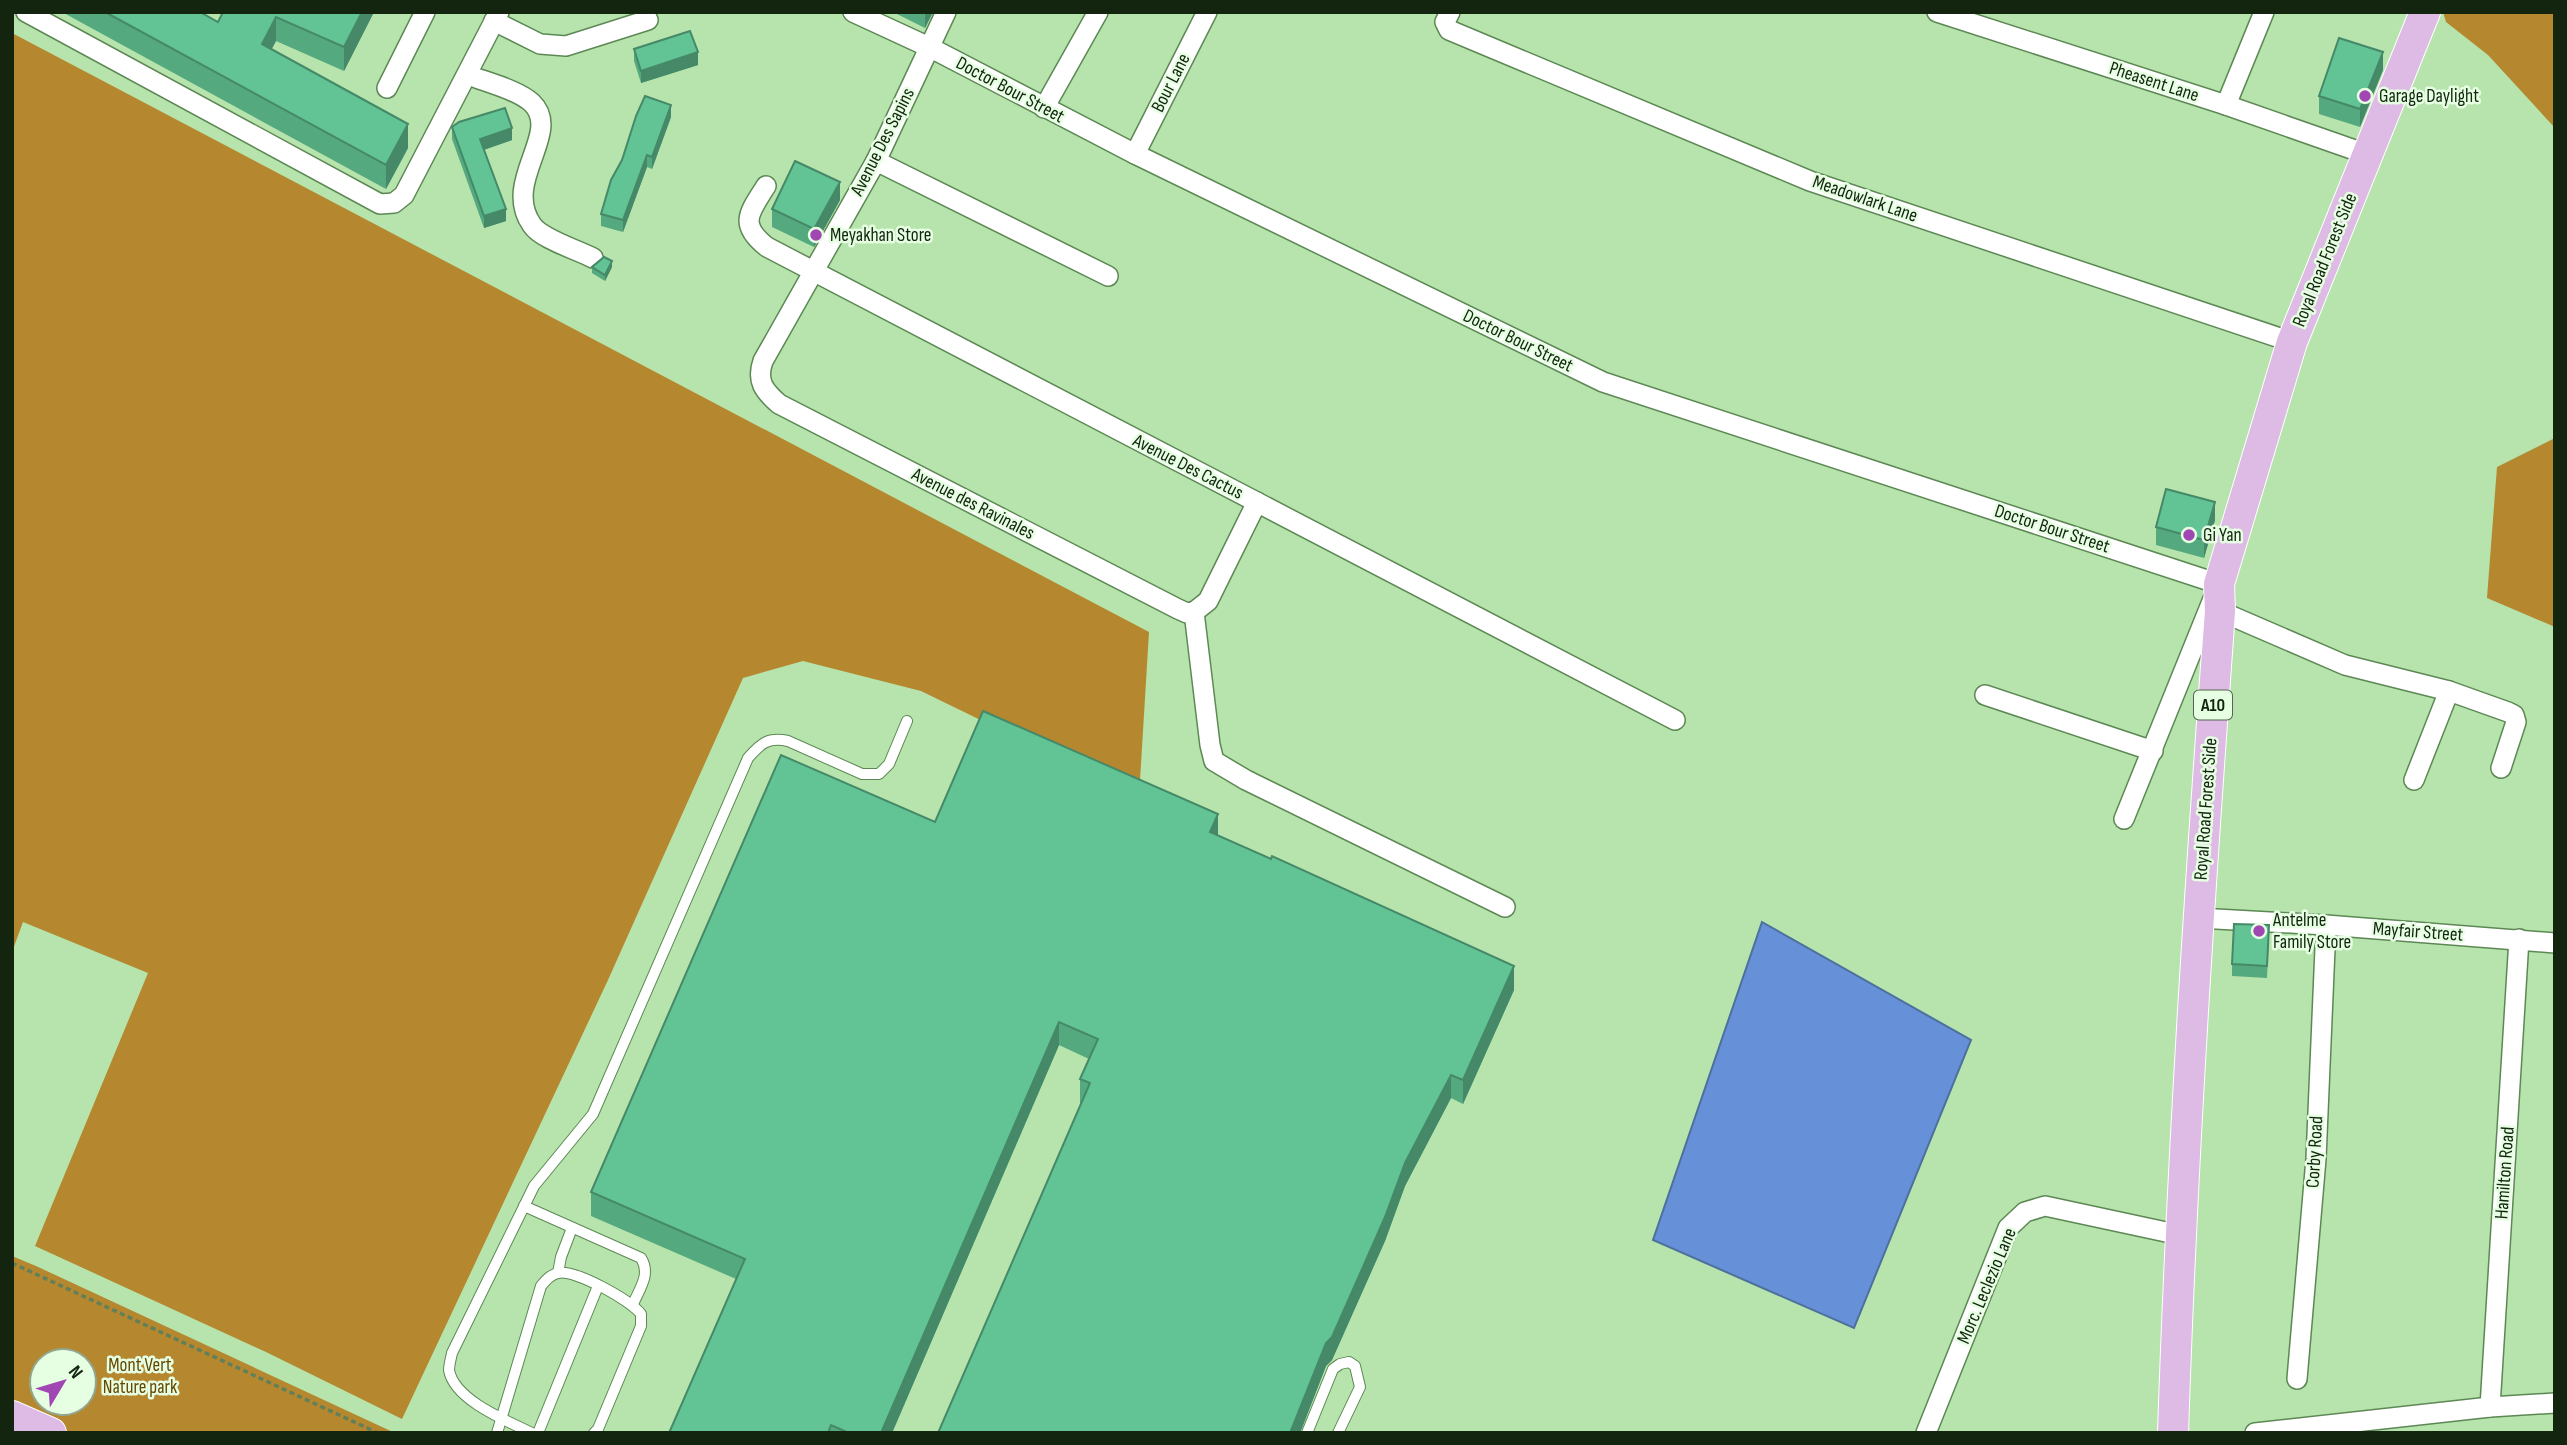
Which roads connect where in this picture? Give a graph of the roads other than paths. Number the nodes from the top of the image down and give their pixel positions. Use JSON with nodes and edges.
{"nodes":[{"id":1,"x":26,"y":12,"type":"edge"},
{"id":2,"x":425,"y":12,"type":"edge"},
{"id":3,"x":853,"y":12,"type":"edge"},
{"id":4,"x":946,"y":12,"type":"edge"},
{"id":5,"x":1098,"y":12,"type":"edge"},
{"id":6,"x":1207,"y":12,"type":"edge"},
{"id":7,"x":1937,"y":12,"type":"edge"},
{"id":8,"x":2264,"y":12,"type":"edge"},
{"id":9,"x":2425,"y":12,"type":"edge"},
{"id":10,"x":496,"y":17,"type":"edge"},
{"id":11,"x":648,"y":20,"type":"dead end"},
{"id":12,"x":1449,"y":21,"type":"edge"},
{"id":13,"x":931,"y":48,"type":"junction"},
{"id":14,"x":468,"y":75,"type":"junction"},
{"id":15,"x":387,"y":88,"type":"dead end"},
{"id":16,"x":2226,"y":105,"type":"junction"},
{"id":17,"x":1044,"y":108,"type":"junction"},
{"id":18,"x":1135,"y":153,"type":"junction"},
{"id":19,"x":2369,"y":155,"type":"junction"},
{"id":20,"x":876,"y":162,"type":"junction"},
{"id":21,"x":765,"y":186,"type":"dead end"},
{"id":22,"x":593,"y":258,"type":"dead end"},
{"id":23,"x":813,"y":272,"type":"junction"},
{"id":24,"x":1108,"y":276,"type":"dead end"},
{"id":25,"x":2292,"y":342,"type":"junction"},
{"id":26,"x":760,"y":384,"type":"joint"},
{"id":27,"x":1257,"y":502,"type":"junction"},
{"id":28,"x":2219,"y":598,"type":"junction"},
{"id":29,"x":1194,"y":612,"type":"junction"},
{"id":30,"x":2449,"y":691,"type":"junction"},
{"id":31,"x":1985,"y":695,"type":"dead end"},
{"id":32,"x":1675,"y":720,"type":"dead end"},
{"id":33,"x":907,"y":722,"type":"dead end"},
{"id":34,"x":2152,"y":751,"type":"junction"},
{"id":35,"x":2501,"y":768,"type":"dead end"},
{"id":36,"x":2414,"y":780,"type":"dead end"},
{"id":37,"x":2124,"y":819,"type":"dead end"},
{"id":38,"x":1505,"y":907,"type":"dead end"},
{"id":39,"x":2198,"y":918,"type":"junction"},
{"id":40,"x":2326,"y":925,"type":"junction"},
{"id":41,"x":2519,"y":939,"type":"junction"},
{"id":42,"x":2555,"y":943,"type":"edge"},
{"id":43,"x":524,"y":1206,"type":"junction"},
{"id":44,"x":572,"y":1228,"type":"junction"},
{"id":45,"x":2180,"y":1235,"type":"junction"},
{"id":46,"x":558,"y":1273,"type":"junction"},
{"id":47,"x":598,"y":1286,"type":"junction"},
{"id":48,"x":633,"y":1304,"type":"junction"},
{"id":49,"x":2297,"y":1379,"type":"dead end"},
{"id":50,"x":2555,"y":1404,"type":"edge"},
{"id":51,"x":2490,"y":1407,"type":"junction"},
{"id":52,"x":12,"y":1416,"type":"edge"},
{"id":53,"x":502,"y":1419,"type":"junction"},
{"id":54,"x":51,"y":1433,"type":"edge"},
{"id":55,"x":497,"y":1433,"type":"edge"},
{"id":56,"x":532,"y":1433,"type":"edge"},
{"id":57,"x":538,"y":1433,"type":"edge"},
{"id":58,"x":594,"y":1433,"type":"edge"},
{"id":59,"x":1307,"y":1433,"type":"edge"},
{"id":60,"x":1338,"y":1433,"type":"edge"},
{"id":61,"x":1926,"y":1433,"type":"edge"},
{"id":62,"x":2173,"y":1433,"type":"edge"},
{"id":63,"x":2255,"y":1433,"type":"edge"}],
"edges":[{"from":1,"to":14,"type":"street"},
{"from":2,"to":15,"type":"street"},
{"from":3,"to":13,"type":"street","name":"Doctor Bour Street"},
{"from":4,"to":13,"type":"street","name":"Avenue Des Sapins"},
{"from":5,"to":17,"type":"street"},
{"from":6,"to":18,"type":"street","name":"Bour Lane"},
{"from":7,"to":16,"type":"street","name":"Pheasent Lane"},
{"from":8,"to":16,"type":"street"},
{"from":9,"to":19,"type":"main road","name":"Royal Road Forest Side","number":"A10"},
{"from":10,"to":11,"type":"street"},
{"from":10,"to":14,"type":"street"},
{"from":12,"to":25,"type":"street","name":"Meadowlark Lane"},
{"from":13,"to":17,"type":"street","name":"Doctor Bour Street"},
{"from":13,"to":20,"type":"street","name":"Avenue Des Sapins"},
{"from":14,"to":22,"type":"street"},
{"from":16,"to":19,"type":"street","name":"Pheasent Lane"},
{"from":17,"to":18,"type":"street","name":"Doctor Bour Street"},
{"from":18,"to":28,"type":"street","name":"Doctor Bour Street"},
{"from":19,"to":25,"type":"main road","name":"Royal Road Forest Side","number":"A10"},
{"from":20,"to":23,"type":"street","name":"Avenue Des Sapins"},
{"from":20,"to":24,"type":"street"},
{"from":21,"to":23,"type":"street","name":"Avenue Des Cactus"},
{"from":23,"to":26,"type":"street","name":"Avenue Des Sapins"},
{"from":23,"to":27,"type":"street","name":"Avenue Des Cactus"},
{"from":25,"to":28,"type":"main road","name":"Royal Road Forest Side","number":"A10"},
{"from":26,"to":29,"type":"street","name":"Avenue des Ravinales"},
{"from":27,"to":29,"type":"street"},
{"from":27,"to":32,"type":"street","name":"Avenue Des Cactus"},
{"from":28,"to":30,"type":"street","name":"Doctor Bour Street"},
{"from":28,"to":34,"type":"street"},
{"from":28,"to":39,"type":"main road","name":"Royal Road Forest Side","number":"A10"},
{"from":29,"to":38,"type":"street"},
{"from":30,"to":35,"type":"street","name":"Doctor Bour Street"},
{"from":30,"to":36,"type":"street"},
{"from":31,"to":34,"type":"street"},
{"from":33,"to":43,"type":"lane"},
{"from":34,"to":37,"type":"street"},
{"from":39,"to":40,"type":"street","name":"Mayfair Street"},
{"from":39,"to":45,"type":"main road","name":"Royal Road Forest Side","number":"A10"},
{"from":40,"to":41,"type":"street","name":"Mayfair Street"},
{"from":40,"to":49,"type":"street","name":"Corby Road"},
{"from":41,"to":42,"type":"street","name":"Mayfair Street"},
{"from":41,"to":51,"type":"street","name":"Hamilton Road"},
{"from":43,"to":44,"type":"lane"},
{"from":43,"to":53,"type":"lane"},
{"from":44,"to":46,"type":"lane"},
{"from":44,"to":48,"type":"lane"},
{"from":45,"to":61,"type":"street","name":"Morc. Leclezio Lane"},
{"from":45,"to":62,"type":"main road","name":"Royal Road Forest Side","number":"A10"},
{"from":46,"to":47,"type":"lane"},
{"from":46,"to":53,"type":"lane"},
{"from":47,"to":48,"type":"lane"},
{"from":47,"to":57,"type":"lane"},
{"from":48,"to":58,"type":"lane"},
{"from":50,"to":51,"type":"street"},
{"from":51,"to":63,"type":"street"},
{"from":52,"to":54,"type":"main road"},
{"from":53,"to":55,"type":"lane"},
{"from":53,"to":56,"type":"lane"},
{"from":59,"to":60,"type":"lane"}]}
